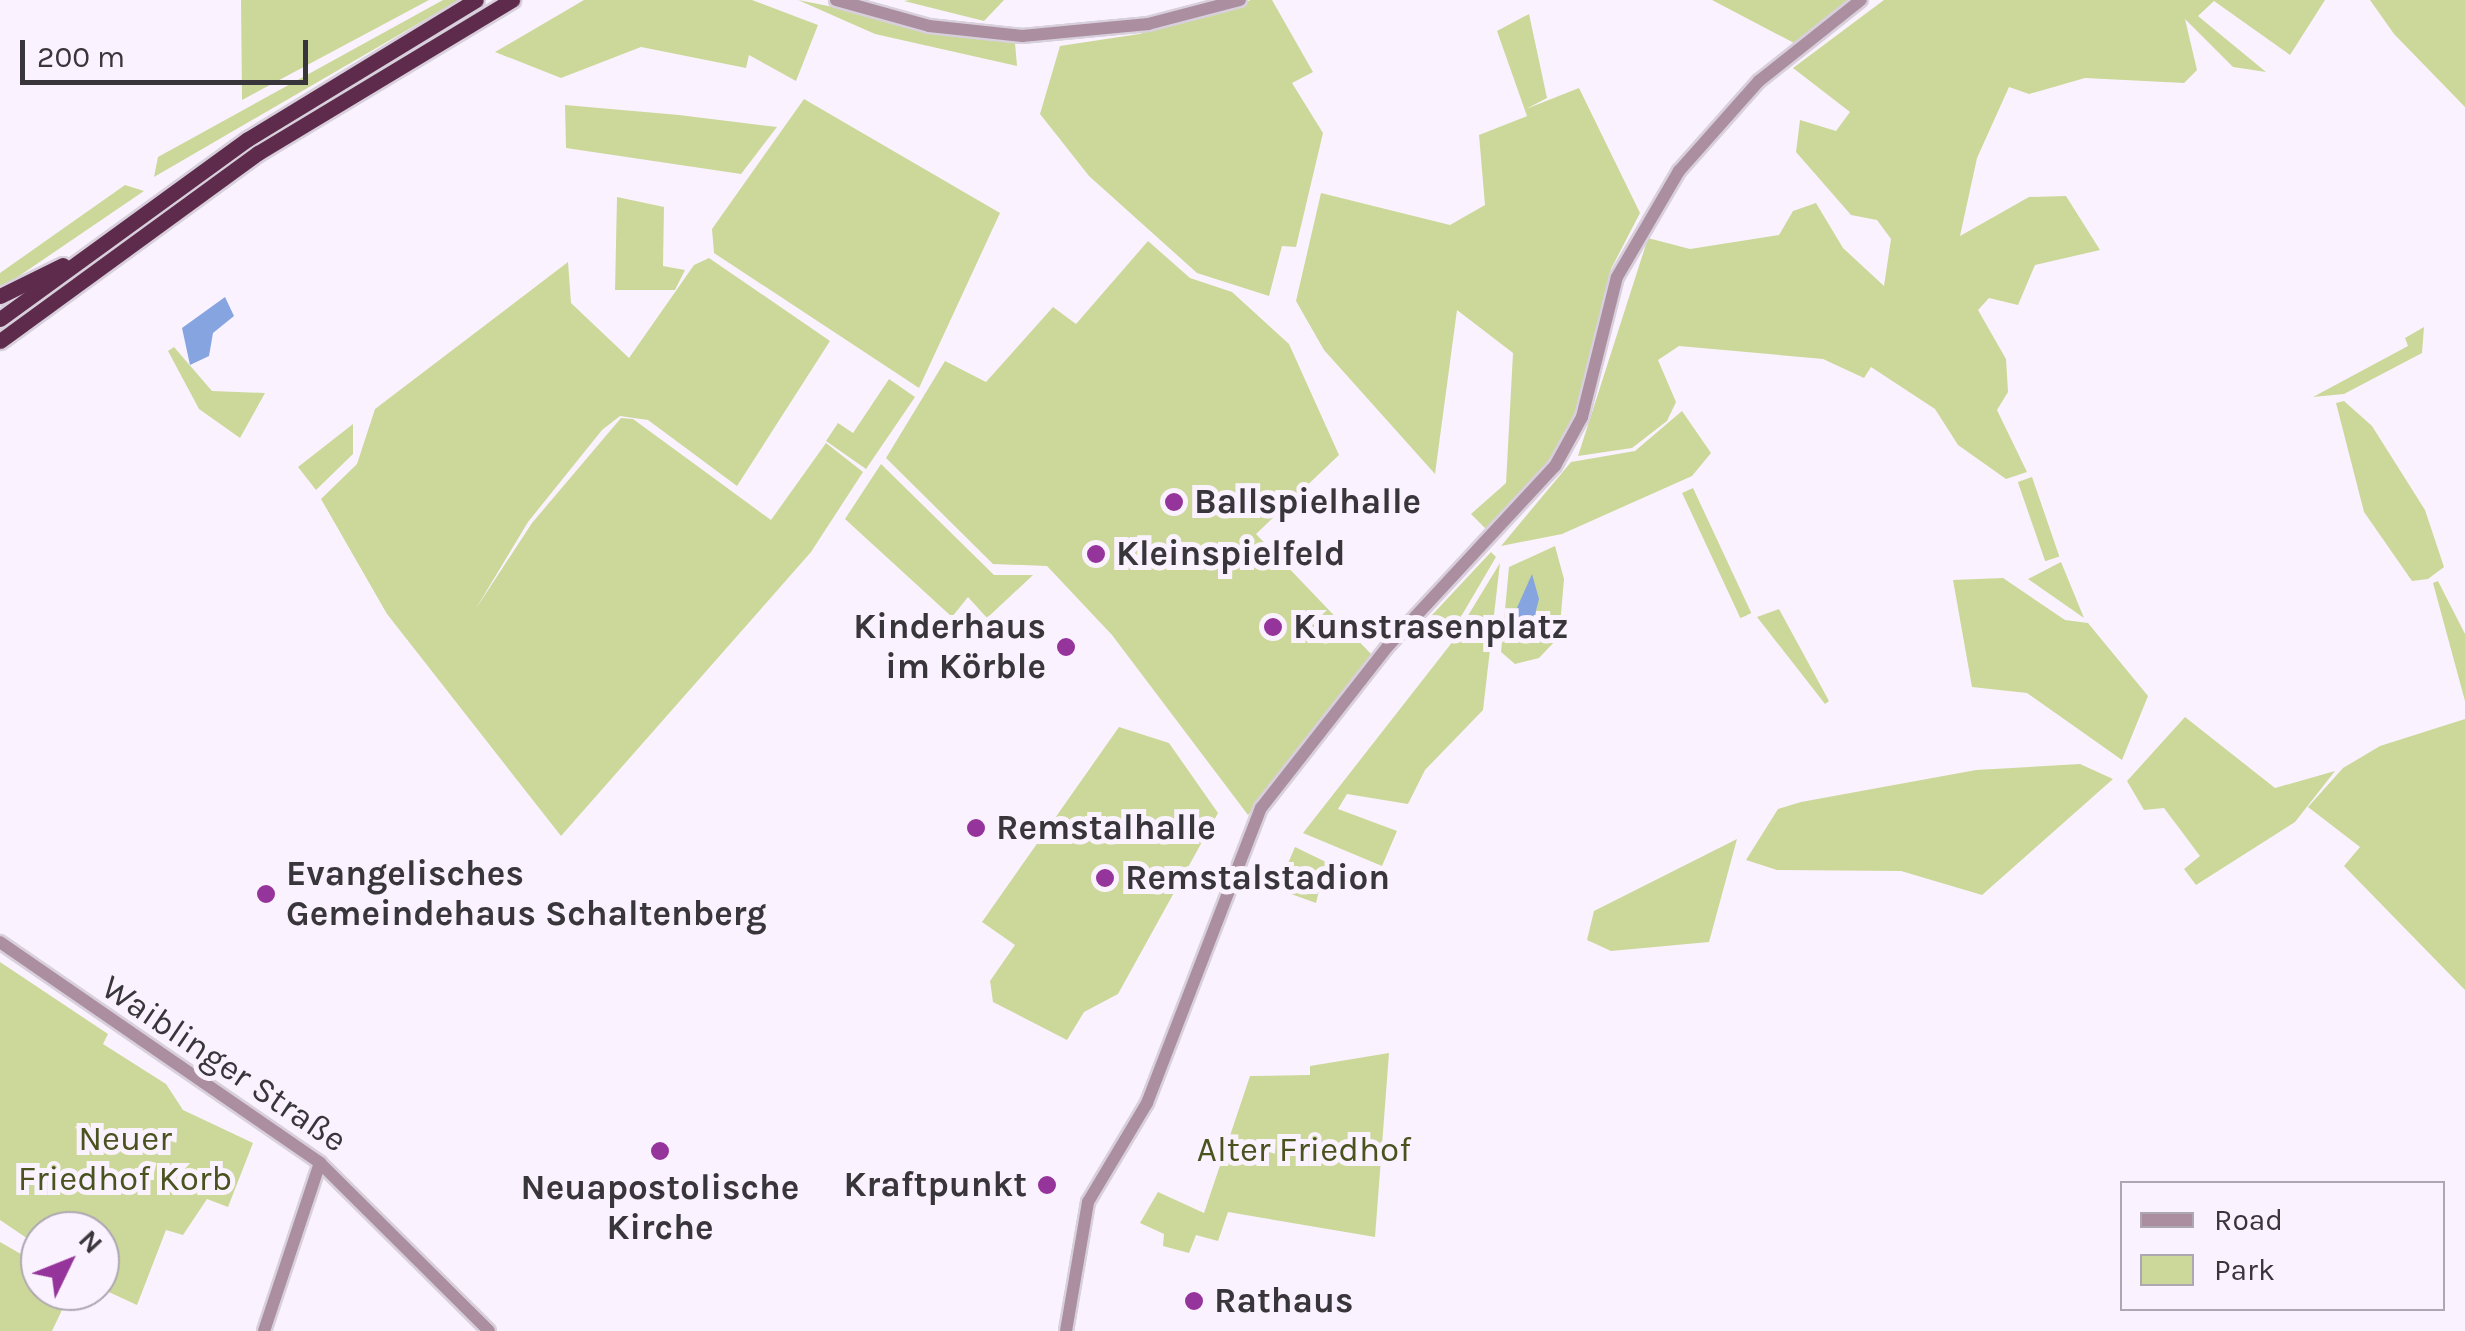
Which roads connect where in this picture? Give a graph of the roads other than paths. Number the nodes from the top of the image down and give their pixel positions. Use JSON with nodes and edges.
{"nodes":[{"id":1,"x":476,"y":0,"type":"edge"},
{"id":2,"x":512,"y":0,"type":"edge"},
{"id":3,"x":836,"y":0,"type":"edge"},
{"id":4,"x":1240,"y":0,"type":"edge"},
{"id":5,"x":1861,"y":0,"type":"edge"},
{"id":6,"x":72,"y":263,"type":"junction"},
{"id":7,"x":0,"y":296,"type":"edge"},
{"id":8,"x":0,"y":319,"type":"edge"},
{"id":9,"x":0,"y":341,"type":"edge"},
{"id":10,"x":0,"y":942,"type":"edge"},
{"id":11,"x":320,"y":1163,"type":"junction"},
{"id":12,"x":264,"y":1331,"type":"edge"},
{"id":13,"x":489,"y":1331,"type":"edge"},
{"id":14,"x":1066,"y":1331,"type":"edge"}],
"edges":[{"from":1,"to":6,"type":"highway"},
{"from":2,"to":9,"type":"highway"},
{"from":3,"to":4,"type":"street"},
{"from":5,"to":14,"type":"street"},
{"from":6,"to":7,"type":"highway"},
{"from":6,"to":8,"type":"highway"},
{"from":10,"to":11,"type":"street","name":"Waiblinger Straße"},
{"from":11,"to":12,"type":"street"},
{"from":11,"to":13,"type":"street","name":"Waiblinger Straße"}]}
